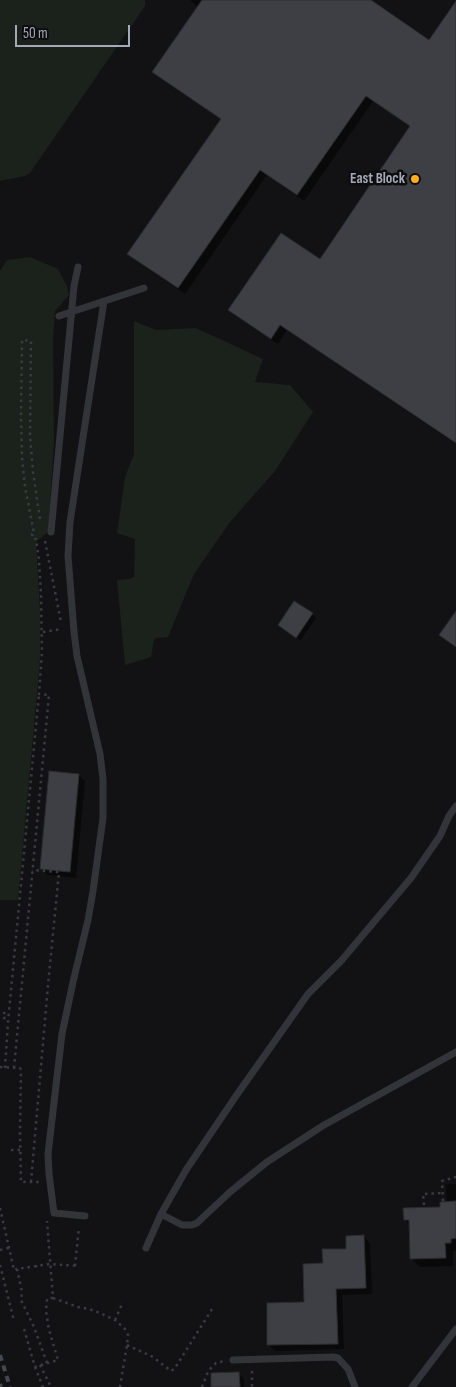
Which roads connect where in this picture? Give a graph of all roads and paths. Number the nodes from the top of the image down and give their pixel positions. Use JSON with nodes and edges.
{"nodes":[{"id":1,"x":78,"y":267,"type":"dead end"},
{"id":2,"x":144,"y":288,"type":"dead end"},
{"id":3,"x":104,"y":301,"type":"junction"},
{"id":4,"x":71,"y":312,"type":"junction"},
{"id":5,"x":59,"y":316,"type":"dead end"},
{"id":6,"x":40,"y":520,"type":"dead end"},
{"id":7,"x":51,"y":532,"type":"dead end"},
{"id":8,"x":44,"y":537,"type":"dead end"},
{"id":9,"x":42,"y":632,"type":"junction"},
{"id":10,"x":39,"y":694,"type":"junction"},
{"id":11,"x":456,"y":806,"type":"edge"},
{"id":12,"x":32,"y":870,"type":"junction"},
{"id":13,"x":4,"y":1012,"type":"dead end"},
{"id":14,"x":9,"y":1013,"type":"junction"},
{"id":15,"x":3,"y":1018,"type":"dead end"},
{"id":16,"x":8,"y":1018,"type":"junction"},
{"id":17,"x":456,"y":1052,"type":"edge"},
{"id":18,"x":0,"y":1067,"type":"edge"},
{"id":19,"x":5,"y":1068,"type":"junction"},
{"id":20,"x":14,"y":1068,"type":"junction"},
{"id":21,"x":20,"y":1150,"type":"junction"},
{"id":22,"x":13,"y":1151,"type":"dead end"},
{"id":23,"x":456,"y":1177,"type":"edge"},
{"id":24,"x":31,"y":1182,"type":"junction"},
{"id":25,"x":44,"y":1182,"type":"dead end"},
{"id":26,"x":442,"y":1193,"type":"junction"},
{"id":27,"x":443,"y":1201,"type":"dead end"},
{"id":28,"x":424,"y":1205,"type":"dead end"},
{"id":29,"x":0,"y":1208,"type":"edge"},
{"id":30,"x":161,"y":1214,"type":"junction"},
{"id":31,"x":47,"y":1216,"type":"dead end"},
{"id":32,"x":85,"y":1216,"type":"dead end"},
{"id":33,"x":79,"y":1227,"type":"dead end"},
{"id":34,"x":9,"y":1248,"type":"junction"},
{"id":35,"x":146,"y":1248,"type":"dead end"},
{"id":36,"x":0,"y":1250,"type":"edge"},
{"id":37,"x":50,"y":1264,"type":"junction"},
{"id":38,"x":0,"y":1265,"type":"edge"},
{"id":39,"x":36,"y":1265,"type":"junction"},
{"id":40,"x":17,"y":1269,"type":"junction"},
{"id":41,"x":36,"y":1270,"type":"dead end"},
{"id":42,"x":52,"y":1298,"type":"junction"},
{"id":43,"x":120,"y":1303,"type":"dead end"},
{"id":44,"x":214,"y":1306,"type":"dead end"},
{"id":45,"x":115,"y":1320,"type":"junction"},
{"id":46,"x":14,"y":1321,"type":"dead end"},
{"id":47,"x":456,"y":1328,"type":"edge"},
{"id":48,"x":24,"y":1329,"type":"dead end"},
{"id":49,"x":127,"y":1345,"type":"junction"},
{"id":50,"x":252,"y":1359,"type":"junction"},
{"id":51,"x":233,"y":1360,"type":"joint"},
{"id":52,"x":47,"y":1363,"type":"junction"},
{"id":53,"x":40,"y":1365,"type":"junction"},
{"id":54,"x":35,"y":1367,"type":"junction"},
{"id":55,"x":43,"y":1387,"type":"edge"},
{"id":56,"x":50,"y":1387,"type":"edge"},
{"id":57,"x":120,"y":1387,"type":"edge"},
{"id":58,"x":202,"y":1387,"type":"edge"},
{"id":59,"x":252,"y":1387,"type":"edge"},
{"id":60,"x":355,"y":1387,"type":"edge"},
{"id":61,"x":412,"y":1387,"type":"edge"}],
"edges":[{"from":1,"to":4,"type":"lane"},
{"from":2,"to":3,"type":"lane"},
{"from":3,"to":4,"type":"lane"},
{"from":3,"to":32,"type":"lane"},
{"from":4,"to":5,"type":"lane"},
{"from":4,"to":7,"type":"lane"},
{"from":6,"to":9,"type":"path"},
{"from":8,"to":9,"type":"path"},
{"from":9,"to":10,"type":"path"},
{"from":10,"to":12,"type":"path"},
{"from":10,"to":14,"type":"path"},
{"from":11,"to":30,"type":"lane"},
{"from":12,"to":20,"type":"path"},
{"from":12,"to":24,"type":"path"},
{"from":13,"to":14,"type":"path"},
{"from":14,"to":16,"type":"path"},
{"from":15,"to":16,"type":"path"},
{"from":16,"to":19,"type":"path"},
{"from":17,"to":30,"type":"lane"},
{"from":18,"to":19,"type":"path"},
{"from":19,"to":20,"type":"path"},
{"from":20,"to":21,"type":"path"},
{"from":21,"to":22,"type":"path"},
{"from":21,"to":24,"type":"path"},
{"from":23,"to":26,"type":"path"},
{"from":24,"to":25,"type":"path"},
{"from":26,"to":27,"type":"path"},
{"from":26,"to":28,"type":"path"},
{"from":29,"to":34,"type":"path"},
{"from":30,"to":35,"type":"lane"},
{"from":31,"to":37,"type":"path"},
{"from":33,"to":37,"type":"path"},
{"from":34,"to":36,"type":"path"},
{"from":34,"to":40,"type":"path"},
{"from":37,"to":39,"type":"path"},
{"from":37,"to":42,"type":"path"},
{"from":38,"to":46,"type":"path"},
{"from":39,"to":40,"type":"path"},
{"from":39,"to":41,"type":"path"},
{"from":40,"to":52,"type":"path"},
{"from":42,"to":45,"type":"path"},
{"from":42,"to":52,"type":"path"},
{"from":43,"to":45,"type":"path"},
{"from":44,"to":49,"type":"path"},
{"from":45,"to":49,"type":"path"},
{"from":47,"to":61,"type":"lane"},
{"from":48,"to":54,"type":"path"},
{"from":49,"to":57,"type":"path"},
{"from":50,"to":51,"type":"lane"},
{"from":50,"to":59,"type":"path"},
{"from":50,"to":60,"type":"lane"},
{"from":51,"to":58,"type":"path"},
{"from":52,"to":53,"type":"path"},
{"from":53,"to":54,"type":"path"},
{"from":53,"to":56,"type":"path"},
{"from":54,"to":55,"type":"path"}]}
